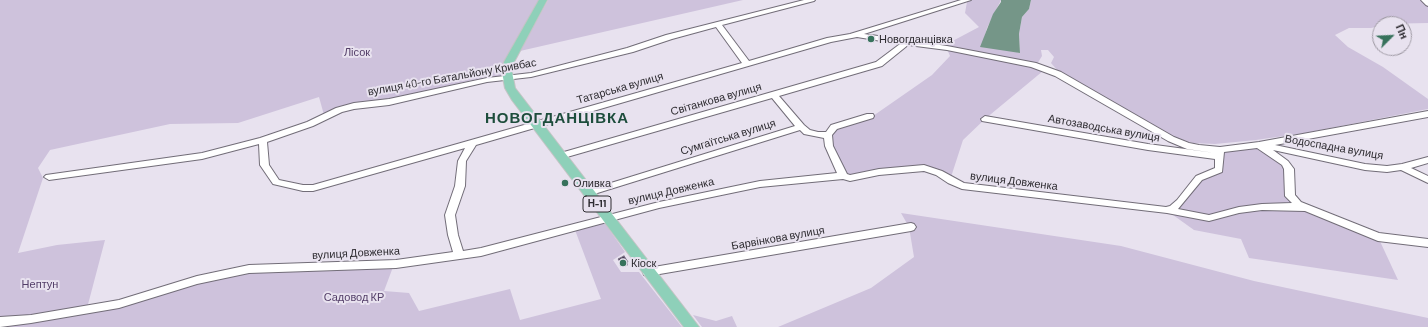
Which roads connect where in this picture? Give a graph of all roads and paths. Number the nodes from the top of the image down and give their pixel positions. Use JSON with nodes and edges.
{"nodes":[{"id":1,"x":543,"y":0,"type":"edge"},
{"id":2,"x":812,"y":0,"type":"edge"},
{"id":3,"x":968,"y":0,"type":"edge"},
{"id":4,"x":1424,"y":0,"type":"edge"},
{"id":5,"x":1428,"y":4,"type":"edge"},
{"id":6,"x":718,"y":25,"type":"junction"},
{"id":7,"x":851,"y":36,"type":"junction"},
{"id":8,"x":906,"y":42,"type":"junction"},
{"id":9,"x":747,"y":64,"type":"junction"},
{"id":10,"x":507,"y":78,"type":"junction"},
{"id":11,"x":774,"y":94,"type":"junction"},
{"id":12,"x":1428,"y":114,"type":"edge"},
{"id":13,"x":870,"y":116,"type":"dead end"},
{"id":14,"x":985,"y":119,"type":"dead end"},
{"id":15,"x":535,"y":124,"type":"junction"},
{"id":16,"x":801,"y":127,"type":"junction"},
{"id":17,"x":828,"y":135,"type":"junction"},
{"id":18,"x":263,"y":140,"type":"junction"},
{"id":19,"x":473,"y":143,"type":"junction"},
{"id":20,"x":1259,"y":145,"type":"junction"},
{"id":21,"x":1220,"y":153,"type":"junction"},
{"id":22,"x":560,"y":156,"type":"junction"},
{"id":23,"x":1428,"y":160,"type":"edge"},
{"id":24,"x":1402,"y":167,"type":"junction"},
{"id":25,"x":843,"y":176,"type":"junction"},
{"id":26,"x":49,"y":177,"type":"dead end"},
{"id":27,"x":1428,"y":180,"type":"edge"},
{"id":28,"x":588,"y":193,"type":"junction"},
{"id":29,"x":1306,"y":208,"type":"junction"},
{"id":30,"x":1166,"y":210,"type":"junction"},
{"id":31,"x":608,"y":218,"type":"junction"},
{"id":32,"x":911,"y":227,"type":"dead end"},
{"id":33,"x":1426,"y":244,"type":"edge"},
{"id":34,"x":459,"y":254,"type":"junction"},
{"id":35,"x":648,"y":272,"type":"junction"},
{"id":36,"x":0,"y":322,"type":"edge"},
{"id":37,"x":692,"y":327,"type":"edge"}],
"edges":[{"from":1,"to":10,"type":"main road"},
{"from":2,"to":6,"type":"street","name":"вулиця 40-го Батальйону Кривбас"},
{"from":3,"to":7,"type":"street","name":"Татарська вулиця"},
{"from":4,"to":5,"type":"street"},
{"from":6,"to":9,"type":"street"},
{"from":6,"to":10,"type":"street","name":"вулиця 40-го Батальйону Кривбас"},
{"from":7,"to":8,"type":"street"},
{"from":7,"to":9,"type":"street","name":"Татарська вулиця"},
{"from":8,"to":11,"type":"street","name":"Світанкова вулиця"},
{"from":8,"to":21,"type":"street"},
{"from":9,"to":15,"type":"street","name":"Татарська вулиця"},
{"from":10,"to":15,"type":"main road","number":"Н-11"},
{"from":10,"to":18,"type":"street","name":"вулиця 40-го Батальйону Кривбас"},
{"from":11,"to":16,"type":"street"},
{"from":11,"to":22,"type":"street","name":"Світанкова вулиця"},
{"from":12,"to":20,"type":"street","name":"Водоспадна вулиця"},
{"from":13,"to":17,"type":"street"},
{"from":14,"to":21,"type":"street","name":"Автозаводська вулиця"},
{"from":15,"to":19,"type":"street","name":"Татарська вулиця"},
{"from":15,"to":22,"type":"main road","number":"Н-11"},
{"from":16,"to":17,"type":"street"},
{"from":16,"to":28,"type":"street","name":"Сумгаїтська вулиця"},
{"from":17,"to":25,"type":"street"},
{"from":18,"to":19,"type":"street","name":"Татарська вулиця"},
{"from":18,"to":26,"type":"street","name":"вулиця 40-го Батальйону Кривбас"},
{"from":19,"to":34,"type":"street"},
{"from":20,"to":21,"type":"street","name":"Водоспадна вулиця"},
{"from":20,"to":24,"type":"street","name":"Водоспадна вулиця"},
{"from":20,"to":29,"type":"street"},
{"from":21,"to":30,"type":"street"},
{"from":22,"to":28,"type":"main road","number":"Н-11"},
{"from":23,"to":24,"type":"street","name":"Водоспадна вулиця"},
{"from":24,"to":27,"type":"street"},
{"from":25,"to":30,"type":"street","name":"вулиця Довженка"},
{"from":25,"to":31,"type":"street","name":"вулиця Довженка"},
{"from":28,"to":31,"type":"main road","number":"Н-11"},
{"from":29,"to":30,"type":"street","name":"вулиця Довженка"},
{"from":29,"to":33,"type":"street"},
{"from":31,"to":34,"type":"street","name":"вулиця Довженка"},
{"from":31,"to":35,"type":"main road","number":"Н-11"},
{"from":32,"to":35,"type":"street","name":"Барвінкова вулиця"},
{"from":34,"to":36,"type":"street","name":"вулиця Довженка"},
{"from":35,"to":37,"type":"main road","number":"Н-11"}]}
